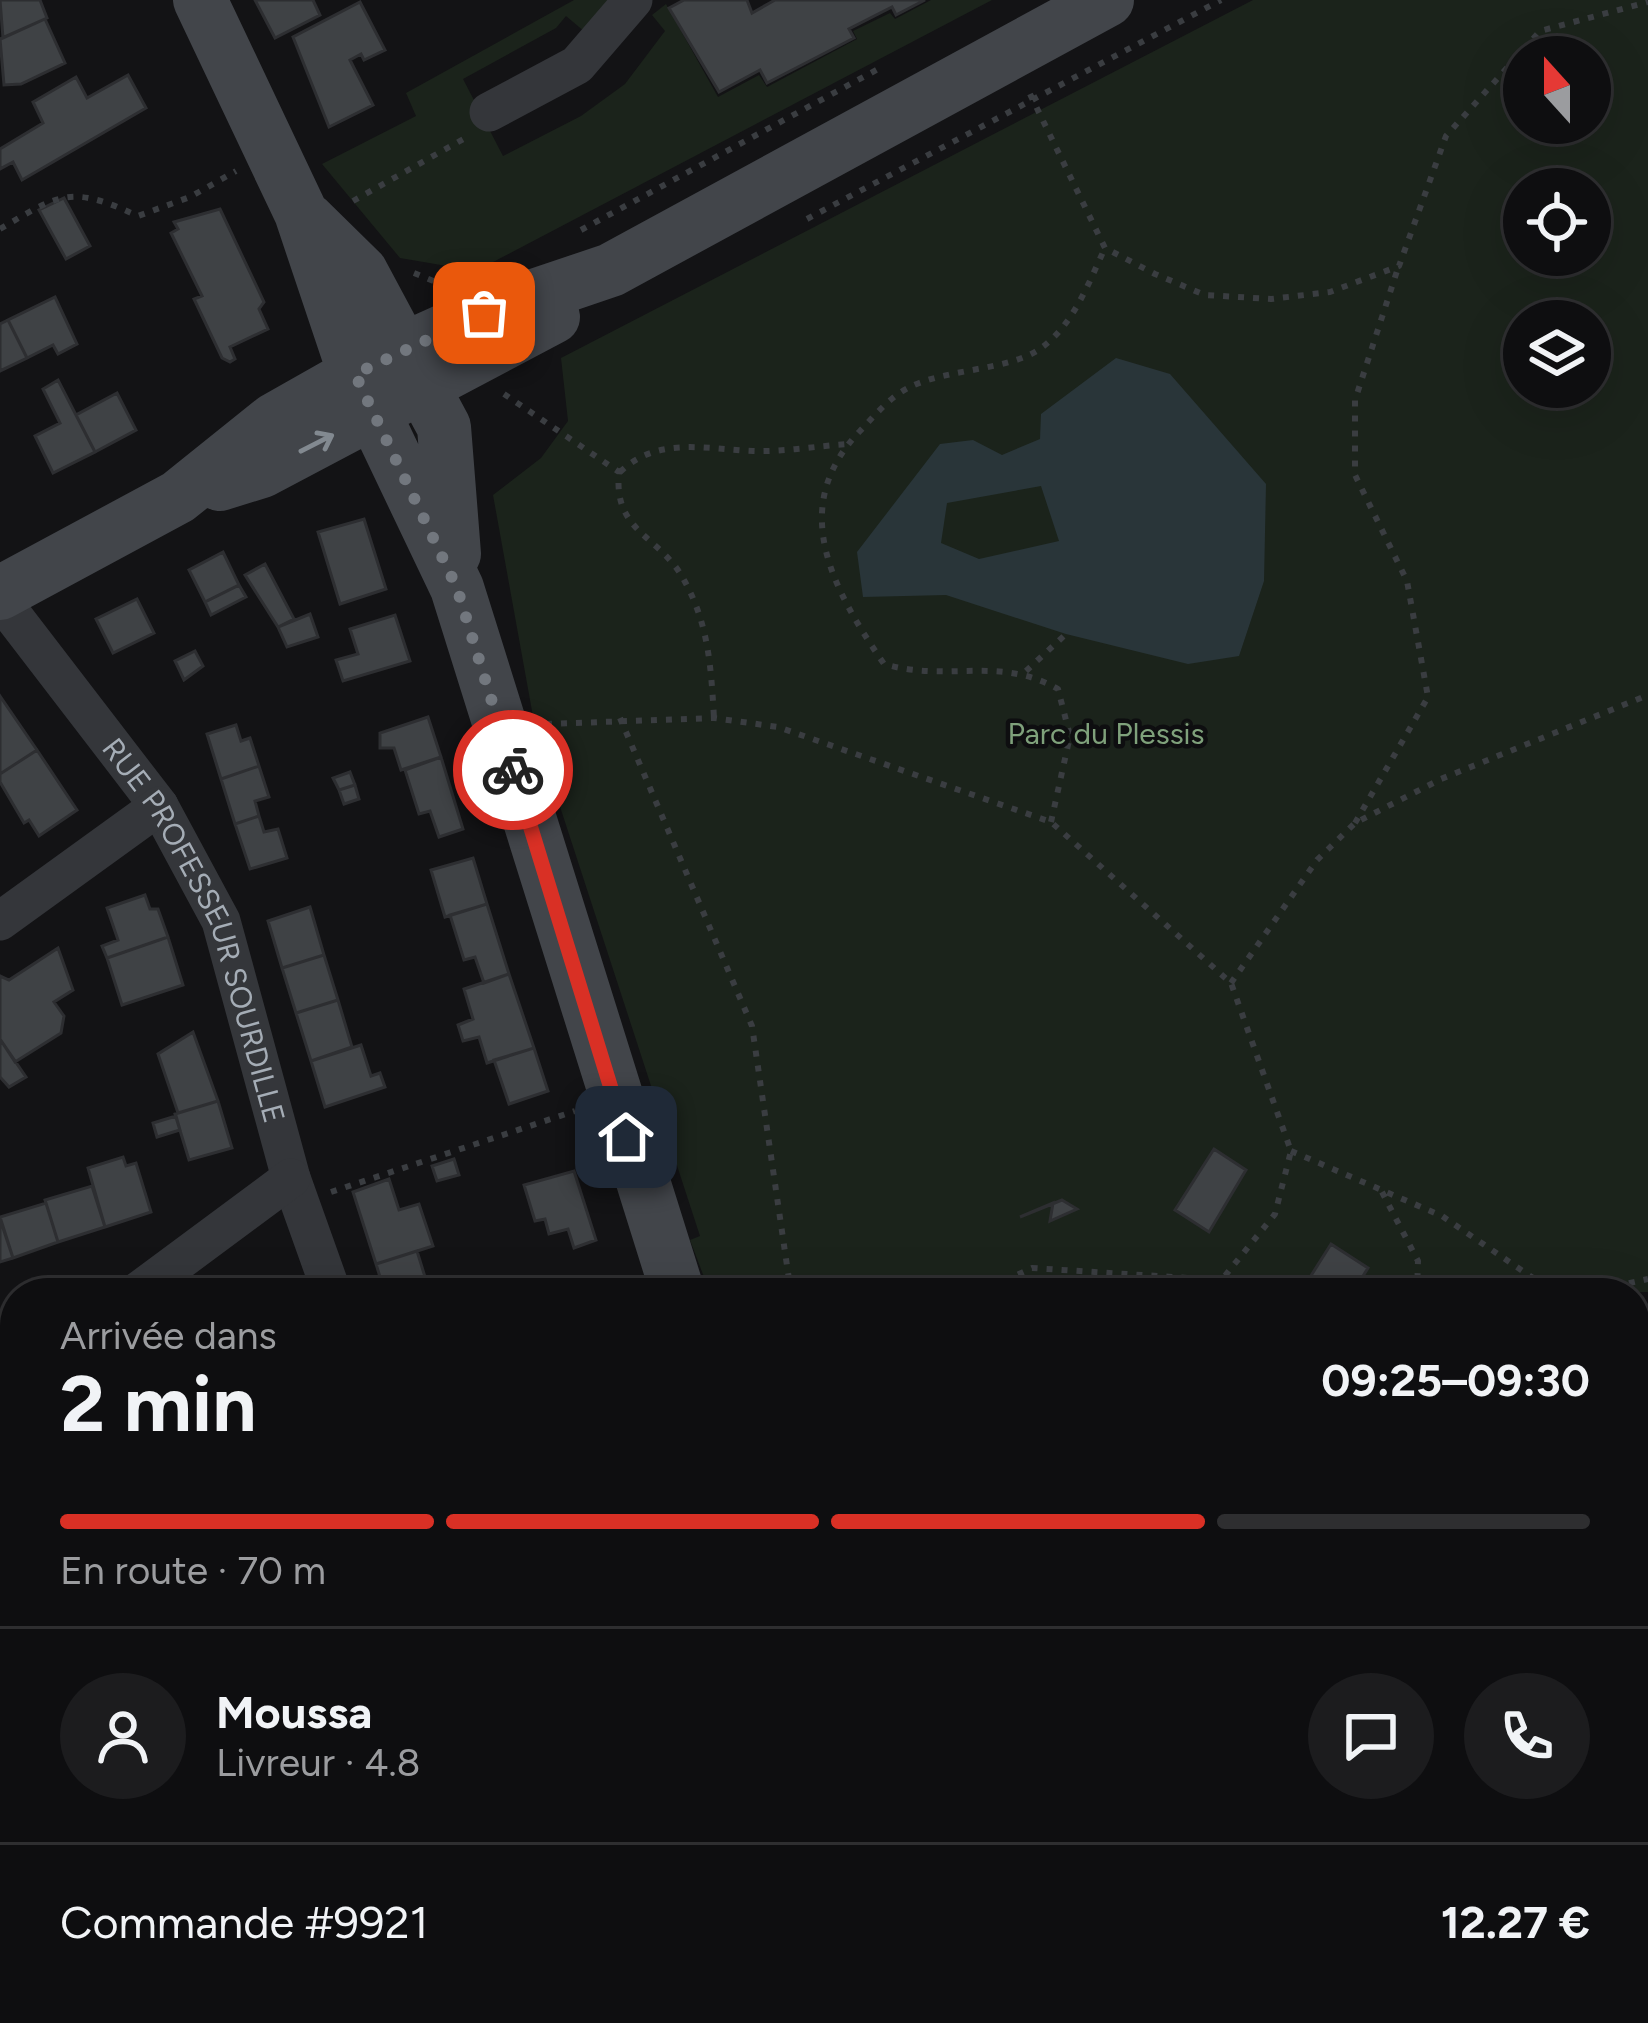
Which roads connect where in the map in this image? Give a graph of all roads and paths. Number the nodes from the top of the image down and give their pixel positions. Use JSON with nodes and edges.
{"nodes":[{"id":1,"x":200,"y":0,"type":"edge"},
{"id":2,"x":633,"y":0,"type":"edge"},
{"id":3,"x":1107,"y":0,"type":"edge"},
{"id":4,"x":1221,"y":0,"type":"edge"},
{"id":5,"x":1648,"y":2,"type":"edge"},
{"id":6,"x":1622,"y":4,"type":"edge"},
{"id":7,"x":1010,"y":52,"type":"junction"},
{"id":8,"x":1033,"y":100,"type":"junction"},
{"id":9,"x":489,"y":112,"type":"joint"},
{"id":10,"x":269,"y":152,"type":"junction"},
{"id":11,"x":803,"y":220,"type":"dead end"},
{"id":12,"x":313,"y":225,"type":"junction"},
{"id":13,"x":0,"y":229,"type":"edge"},
{"id":14,"x":1105,"y":248,"type":"junction"},
{"id":15,"x":1399,"y":266,"type":"junction"},
{"id":16,"x":611,"y":270,"type":"junction"},
{"id":17,"x":475,"y":361,"type":"junction"},
{"id":18,"x":415,"y":368,"type":"junction"},
{"id":19,"x":365,"y":393,"type":"junction"},
{"id":20,"x":848,"y":444,"type":"junction"},
{"id":21,"x":620,"y":472,"type":"junction"},
{"id":22,"x":457,"y":588,"type":"junction"},
{"id":23,"x":0,"y":596,"type":"edge"},
{"id":24,"x":1066,"y":634,"type":"dead end"},
{"id":25,"x":1026,"y":671,"type":"junction"},
{"id":26,"x":1648,"y":695,"type":"edge"},
{"id":27,"x":620,"y":718,"type":"junction"},
{"id":28,"x":714,"y":718,"type":"junction"},
{"id":29,"x":500,"y":727,"type":"junction"},
{"id":30,"x":159,"y":806,"type":"junction"},
{"id":31,"x":1051,"y":822,"type":"junction"},
{"id":32,"x":1354,"y":823,"type":"junction"},
{"id":33,"x":0,"y":920,"type":"edge"},
{"id":34,"x":1231,"y":983,"type":"junction"},
{"id":35,"x":572,"y":1111,"type":"dead end"},
{"id":36,"x":1291,"y":1151,"type":"junction"},
{"id":37,"x":295,"y":1190,"type":"junction"},
{"id":38,"x":1382,"y":1190,"type":"junction"},
{"id":39,"x":1142,"y":1273,"type":"junction"},
{"id":40,"x":159,"y":1278,"type":"edge"},
{"id":41,"x":327,"y":1278,"type":"edge"},
{"id":42,"x":672,"y":1278,"type":"edge"},
{"id":43,"x":789,"y":1278,"type":"edge"},
{"id":44,"x":1010,"y":1278,"type":"edge"},
{"id":45,"x":1136,"y":1278,"type":"edge"},
{"id":46,"x":1198,"y":1278,"type":"edge"},
{"id":47,"x":1223,"y":1278,"type":"edge"},
{"id":48,"x":1417,"y":1278,"type":"edge"},
{"id":49,"x":1533,"y":1278,"type":"edge"}],
"edges":[{"from":1,"to":10,"type":"street"},
{"from":2,"to":9,"type":"street"},
{"from":3,"to":7,"type":"street"},
{"from":4,"to":8,"type":"path"},
{"from":5,"to":6,"type":"path"},
{"from":6,"to":15,"type":"path"},
{"from":7,"to":8,"type":"path"},
{"from":7,"to":16,"type":"street"},
{"from":8,"to":11,"type":"path"},
{"from":8,"to":14,"type":"path"},
{"from":9,"to":12,"type":"path"},
{"from":10,"to":12,"type":"street"},
{"from":10,"to":13,"type":"path"},
{"from":12,"to":18,"type":"street"},
{"from":12,"to":19,"type":"street"},
{"from":14,"to":15,"type":"path"},
{"from":14,"to":20,"type":"path"},
{"from":15,"to":32,"type":"path"},
{"from":16,"to":17,"type":"street"},
{"from":16,"to":18,"type":"street"},
{"from":17,"to":18,"type":"street"},
{"from":17,"to":21,"type":"path"},
{"from":18,"to":19,"type":"street"},
{"from":18,"to":22,"type":"street"},
{"from":19,"to":22,"type":"street"},
{"from":19,"to":23,"type":"street"},
{"from":20,"to":21,"type":"path"},
{"from":20,"to":25,"type":"path"},
{"from":21,"to":28,"type":"path"},
{"from":22,"to":29,"type":"street"},
{"from":23,"to":30,"type":"street","name":"RUE PROFESSEUR SOURDILLE"},
{"from":24,"to":25,"type":"path"},
{"from":25,"to":31,"type":"path"},
{"from":26,"to":32,"type":"path"},
{"from":27,"to":28,"type":"path"},
{"from":27,"to":29,"type":"path"},
{"from":27,"to":43,"type":"path"},
{"from":28,"to":31,"type":"path"},
{"from":29,"to":42,"type":"street"},
{"from":30,"to":33,"type":"street"},
{"from":30,"to":37,"type":"street","name":"RUE PROFESSEUR SOURDILLE"},
{"from":31,"to":34,"type":"path"},
{"from":32,"to":34,"type":"path"},
{"from":34,"to":36,"type":"path"},
{"from":35,"to":37,"type":"path"},
{"from":36,"to":38,"type":"path"},
{"from":36,"to":47,"type":"path"},
{"from":37,"to":40,"type":"street"},
{"from":37,"to":41,"type":"street","name":"RUE PROFESSEUR SOURDILLE"},
{"from":38,"to":48,"type":"path"},
{"from":38,"to":49,"type":"path"},
{"from":39,"to":44,"type":"path"},
{"from":39,"to":45,"type":"path"},
{"from":39,"to":46,"type":"path"}]}
